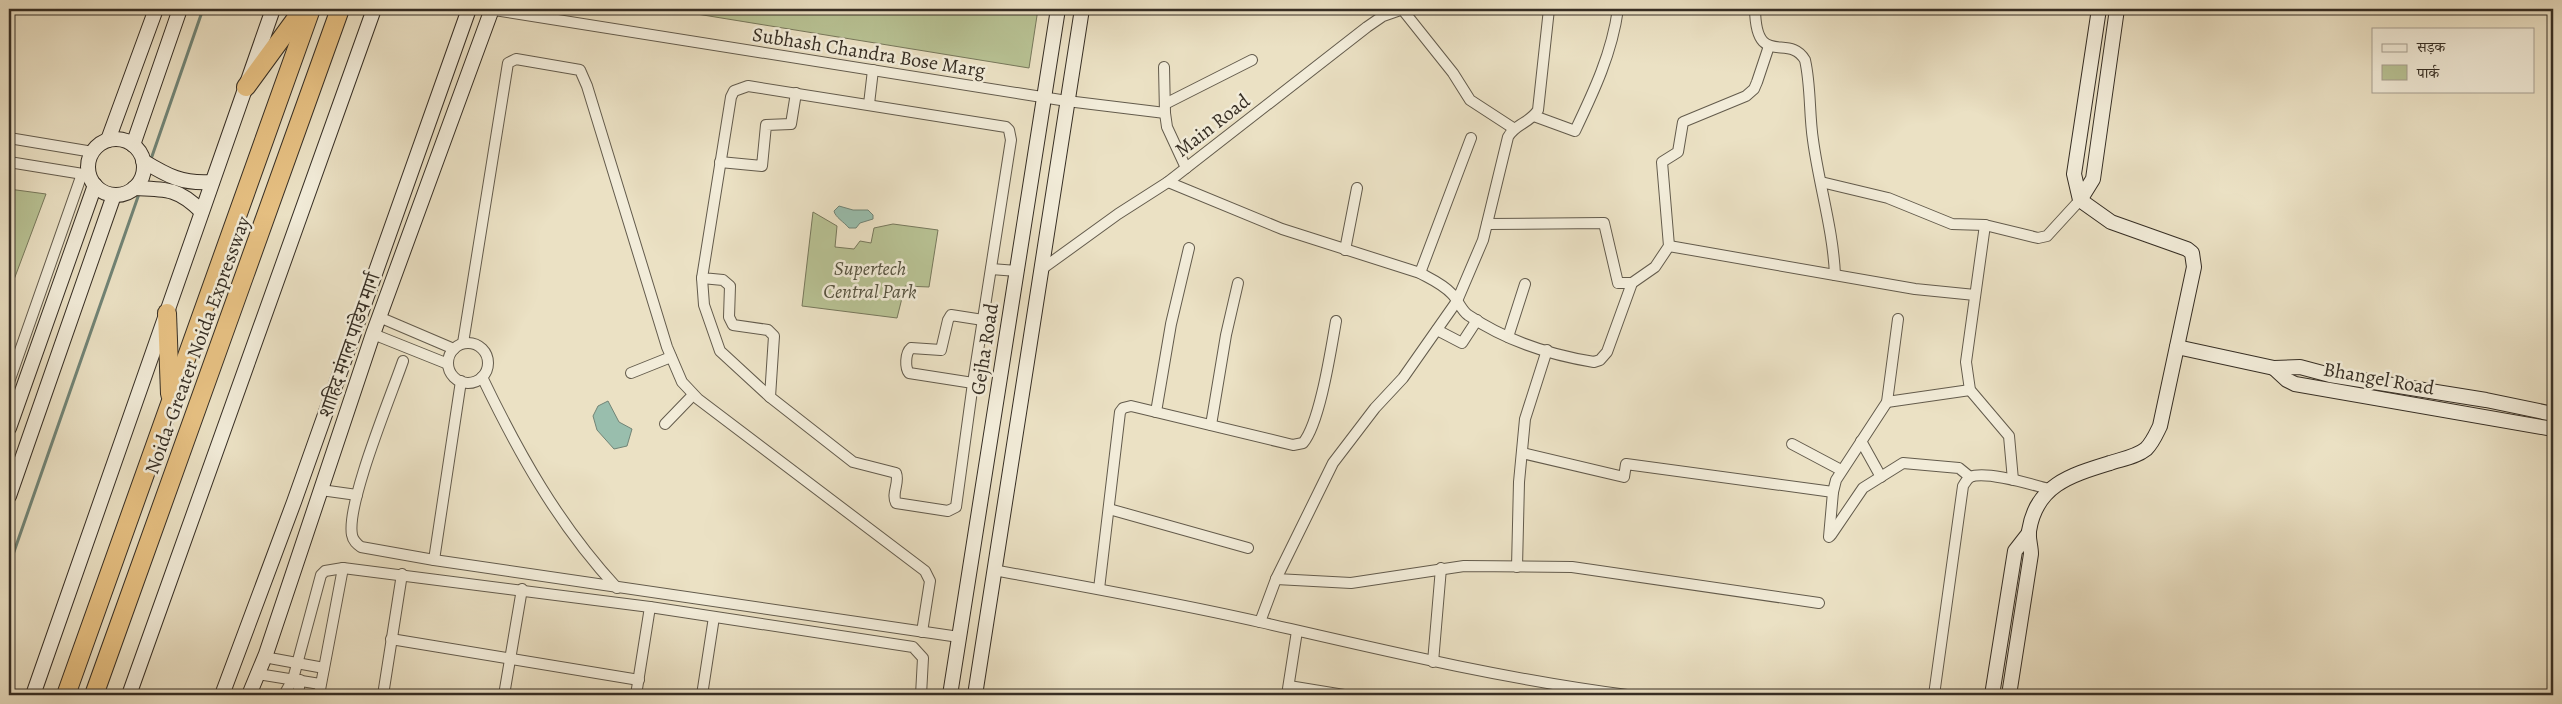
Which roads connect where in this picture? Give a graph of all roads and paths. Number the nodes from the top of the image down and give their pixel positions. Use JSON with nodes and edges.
{"nodes":[{"id":1,"x":156,"y":9,"type":"edge"},
{"id":2,"x":180,"y":9,"type":"edge"},
{"id":3,"x":273,"y":9,"type":"edge"},
{"id":4,"x":303,"y":9,"type":"edge"},
{"id":5,"x":312,"y":9,"type":"edge"},
{"id":6,"x":340,"y":9,"type":"edge"},
{"id":7,"x":374,"y":9,"type":"edge"},
{"id":8,"x":469,"y":9,"type":"edge"},
{"id":9,"x":491,"y":9,"type":"edge"},
{"id":10,"x":1058,"y":9,"type":"edge"},
{"id":11,"x":1082,"y":9,"type":"edge"},
{"id":12,"x":1402,"y":9,"type":"edge"},
{"id":13,"x":1549,"y":9,"type":"edge"},
{"id":14,"x":1618,"y":9,"type":"edge"},
{"id":15,"x":1755,"y":9,"type":"edge"},
{"id":16,"x":2099,"y":9,"type":"edge"},
{"id":17,"x":2117,"y":9,"type":"edge"},
{"id":18,"x":1382,"y":12,"type":"edge"},
{"id":19,"x":1770,"y":46,"type":"junction"},
{"id":20,"x":1252,"y":60,"type":"dead end"},
{"id":21,"x":1164,"y":67,"type":"dead end"},
{"id":22,"x":873,"y":70,"type":"junction"},
{"id":23,"x":246,"y":87,"type":"junction"},
{"id":24,"x":796,"y":93,"type":"junction"},
{"id":25,"x":1044,"y":96,"type":"junction"},
{"id":26,"x":1067,"y":101,"type":"junction"},
{"id":27,"x":869,"y":104,"type":"junction"},
{"id":28,"x":1165,"y":108,"type":"junction"},
{"id":29,"x":1534,"y":116,"type":"junction"},
{"id":30,"x":1513,"y":128,"type":"junction"},
{"id":31,"x":9,"y":138,"type":"edge"},
{"id":32,"x":1471,"y":138,"type":"dead end"},
{"id":33,"x":108,"y":140,"type":"junction"},
{"id":34,"x":133,"y":145,"type":"junction"},
{"id":35,"x":92,"y":152,"type":"junction"},
{"id":36,"x":9,"y":162,"type":"edge"},
{"id":37,"x":143,"y":162,"type":"junction"},
{"id":38,"x":720,"y":162,"type":"junction"},
{"id":39,"x":1186,"y":168,"type":"junction"},
{"id":40,"x":89,"y":178,"type":"junction"},
{"id":41,"x":212,"y":182,"type":"junction"},
{"id":42,"x":1168,"y":182,"type":"junction"},
{"id":43,"x":1820,"y":182,"type":"junction"},
{"id":44,"x":134,"y":188,"type":"junction"},
{"id":45,"x":1357,"y":188,"type":"dead end"},
{"id":46,"x":114,"y":194,"type":"junction"},
{"id":47,"x":2080,"y":200,"type":"junction"},
{"id":48,"x":201,"y":211,"type":"junction"},
{"id":49,"x":1487,"y":224,"type":"junction"},
{"id":50,"x":1985,"y":225,"type":"junction"},
{"id":51,"x":1669,"y":246,"type":"junction"},
{"id":52,"x":1189,"y":248,"type":"dead end"},
{"id":53,"x":1345,"y":250,"type":"junction"},
{"id":54,"x":991,"y":268,"type":"junction"},
{"id":55,"x":1042,"y":269,"type":"junction"},
{"id":56,"x":1017,"y":270,"type":"junction"},
{"id":57,"x":1420,"y":273,"type":"junction"},
{"id":58,"x":1835,"y":275,"type":"junction"},
{"id":59,"x":702,"y":278,"type":"junction"},
{"id":60,"x":1238,"y":283,"type":"dead end"},
{"id":61,"x":1632,"y":283,"type":"junction"},
{"id":62,"x":1525,"y":284,"type":"dead end"},
{"id":63,"x":1975,"y":295,"type":"junction"},
{"id":64,"x":1457,"y":301,"type":"junction"},
{"id":65,"x":167,"y":313,"type":"junction"},
{"id":66,"x":380,"y":316,"type":"junction"},
{"id":67,"x":1898,"y":319,"type":"dead end"},
{"id":68,"x":983,"y":320,"type":"junction"},
{"id":69,"x":1477,"y":320,"type":"junction"},
{"id":70,"x":1336,"y":321,"type":"dead end"},
{"id":71,"x":1437,"y":330,"type":"junction"},
{"id":72,"x":373,"y":334,"type":"junction"},
{"id":73,"x":418,"y":335,"type":"junction"},
{"id":74,"x":1508,"y":337,"type":"junction"},
{"id":75,"x":463,"y":344,"type":"junction"},
{"id":76,"x":2177,"y":347,"type":"junction"},
{"id":77,"x":454,"y":349,"type":"junction"},
{"id":78,"x":1548,"y":350,"type":"junction"},
{"id":79,"x":413,"y":351,"type":"junction"},
{"id":80,"x":671,"y":357,"type":"junction"},
{"id":81,"x":403,"y":361,"type":"dead end"},
{"id":82,"x":448,"y":364,"type":"junction"},
{"id":83,"x":2274,"y":368,"type":"junction"},
{"id":84,"x":631,"y":373,"type":"dead end"},
{"id":85,"x":2330,"y":375,"type":"junction"},
{"id":86,"x":482,"y":377,"type":"junction"},
{"id":87,"x":9,"y":382,"type":"edge"},
{"id":88,"x":461,"y":382,"type":"junction"},
{"id":89,"x":973,"y":383,"type":"junction"},
{"id":90,"x":2327,"y":389,"type":"junction"},
{"id":91,"x":1970,"y":390,"type":"junction"},
{"id":92,"x":693,"y":394,"type":"junction"},
{"id":93,"x":770,"y":397,"type":"junction"},
{"id":94,"x":2486,"y":400,"type":"junction"},
{"id":95,"x":1887,"y":402,"type":"junction"},
{"id":96,"x":170,"y":404,"type":"junction"},
{"id":97,"x":1156,"y":412,"type":"junction"},
{"id":98,"x":2553,"y":414,"type":"edge"},
{"id":99,"x":2482,"y":417,"type":"junction"},
{"id":100,"x":665,"y":424,"type":"dead end"},
{"id":101,"x":1211,"y":425,"type":"junction"},
{"id":102,"x":9,"y":428,"type":"edge"},
{"id":103,"x":2553,"y":429,"type":"edge"},
{"id":104,"x":1861,"y":441,"type":"junction"},
{"id":105,"x":1792,"y":444,"type":"dead end"},
{"id":106,"x":1522,"y":453,"type":"junction"},
{"id":107,"x":1841,"y":470,"type":"junction"},
{"id":108,"x":1881,"y":477,"type":"junction"},
{"id":109,"x":1970,"y":478,"type":"junction"},
{"id":110,"x":2013,"y":480,"type":"junction"},
{"id":111,"x":321,"y":490,"type":"junction"},
{"id":112,"x":2049,"y":490,"type":"junction"},
{"id":113,"x":1833,"y":492,"type":"junction"},
{"id":114,"x":357,"y":495,"type":"junction"},
{"id":115,"x":9,"y":496,"type":"edge"},
{"id":116,"x":1109,"y":509,"type":"junction"},
{"id":117,"x":2028,"y":533,"type":"junction"},
{"id":118,"x":1248,"y":548,"type":"dead end"},
{"id":119,"x":434,"y":560,"type":"junction"},
{"id":120,"x":1517,"y":566,"type":"junction"},
{"id":121,"x":342,"y":568,"type":"junction"},
{"id":122,"x":1441,"y":568,"type":"junction"},
{"id":123,"x":993,"y":570,"type":"junction"},
{"id":124,"x":402,"y":574,"type":"junction"},
{"id":125,"x":1276,"y":579,"type":"junction"},
{"id":126,"x":617,"y":588,"type":"junction"},
{"id":127,"x":522,"y":589,"type":"junction"},
{"id":128,"x":1098,"y":589,"type":"junction"},
{"id":129,"x":1819,"y":603,"type":"dead end"},
{"id":130,"x":650,"y":607,"type":"junction"},
{"id":131,"x":714,"y":618,"type":"junction"},
{"id":132,"x":1260,"y":622,"type":"junction"},
{"id":133,"x":1297,"y":631,"type":"junction"},
{"id":134,"x":922,"y":632,"type":"junction"},
{"id":135,"x":960,"y":637,"type":"junction"},
{"id":136,"x":391,"y":639,"type":"junction"},
{"id":137,"x":264,"y":657,"type":"junction"},
{"id":138,"x":510,"y":660,"type":"junction"},
{"id":139,"x":1433,"y":662,"type":"junction"},
{"id":140,"x":296,"y":664,"type":"junction"},
{"id":141,"x":324,"y":668,"type":"junction"},
{"id":142,"x":258,"y":674,"type":"junction"},
{"id":143,"x":297,"y":680,"type":"junction"},
{"id":144,"x":639,"y":680,"type":"junction"},
{"id":145,"x":320,"y":684,"type":"junction"},
{"id":146,"x":1288,"y":690,"type":"edge"},
{"id":147,"x":1570,"y":692,"type":"edge"},
{"id":148,"x":33,"y":695,"type":"edge"},
{"id":149,"x":66,"y":695,"type":"edge"},
{"id":150,"x":94,"y":695,"type":"edge"},
{"id":151,"x":129,"y":695,"type":"edge"},
{"id":152,"x":222,"y":695,"type":"edge"},
{"id":153,"x":249,"y":695,"type":"edge"},
{"id":154,"x":284,"y":695,"type":"edge"},
{"id":155,"x":298,"y":695,"type":"edge"},
{"id":156,"x":318,"y":695,"type":"edge"},
{"id":157,"x":383,"y":695,"type":"edge"},
{"id":158,"x":504,"y":695,"type":"edge"},
{"id":159,"x":636,"y":695,"type":"edge"},
{"id":160,"x":702,"y":695,"type":"edge"},
{"id":161,"x":921,"y":695,"type":"edge"},
{"id":162,"x":950,"y":695,"type":"edge"},
{"id":163,"x":975,"y":695,"type":"edge"},
{"id":164,"x":1344,"y":695,"type":"edge"},
{"id":165,"x":1627,"y":695,"type":"edge"},
{"id":166,"x":1934,"y":695,"type":"edge"},
{"id":167,"x":1992,"y":695,"type":"edge"},
{"id":168,"x":2008,"y":695,"type":"edge"}],
"edges":[{"from":1,"to":33,"type":"street"},
{"from":2,"to":34,"type":"street"},
{"from":3,"to":23,"type":"street"},
{"from":4,"to":23,"type":"highway"},
{"from":5,"to":96,"type":"highway","name":"Noida-Greater Noida Expressway"},
{"from":6,"to":150,"type":"highway","name":"Noida-Greater Noida Expressway"},
{"from":7,"to":151,"type":"street"},
{"from":8,"to":152,"type":"street"},
{"from":9,"to":22,"type":"street","name":"Subhash Chandra Bose Marg"},
{"from":9,"to":66,"type":"street","name":"शाहिद मंगल पांडेय मार्ग"},
{"from":10,"to":25,"type":"street","name":"Gejha Road"},
{"from":11,"to":26,"type":"street"},
{"from":12,"to":18,"type":"street","name":"Main Road"},
{"from":12,"to":30,"type":"street"},
{"from":13,"to":29,"type":"street"},
{"from":14,"to":29,"type":"street"},
{"from":15,"to":19,"type":"street"},
{"from":16,"to":47,"type":"street"},
{"from":17,"to":47,"type":"street"},
{"from":18,"to":39,"type":"street","name":"Main Road"},
{"from":19,"to":43,"type":"street"},
{"from":19,"to":51,"type":"street"},
{"from":20,"to":28,"type":"street"},
{"from":21,"to":28,"type":"street"},
{"from":22,"to":25,"type":"street","name":"Subhash Chandra Bose Marg"},
{"from":22,"to":27,"type":"street"},
{"from":23,"to":41,"type":"street"},
{"from":24,"to":27,"type":"street"},
{"from":24,"to":38,"type":"street"},
{"from":24,"to":38,"type":"street"},
{"from":25,"to":26,"type":"street","name":"Subhash Chandra Bose Marg"},
{"from":25,"to":56,"type":"street","name":"Gejha Road"},
{"from":26,"to":28,"type":"street","name":"Subhash Chandra Bose Marg"},
{"from":26,"to":55,"type":"street"},
{"from":27,"to":54,"type":"street"},
{"from":28,"to":39,"type":"street"},
{"from":29,"to":30,"type":"street"},
{"from":30,"to":49,"type":"street"},
{"from":31,"to":35,"type":"street"},
{"from":32,"to":57,"type":"street"},
{"from":33,"to":34,"type":"street"},
{"from":33,"to":35,"type":"street"},
{"from":34,"to":37,"type":"street"},
{"from":35,"to":40,"type":"street"},
{"from":36,"to":40,"type":"street"},
{"from":37,"to":41,"type":"street"},
{"from":37,"to":44,"type":"street"},
{"from":38,"to":59,"type":"street"},
{"from":39,"to":42,"type":"street","name":"Main Road"},
{"from":40,"to":46,"type":"street"},
{"from":40,"to":87,"type":"street"},
{"from":40,"to":102,"type":"street"},
{"from":41,"to":48,"type":"street"},
{"from":42,"to":53,"type":"street"},
{"from":42,"to":55,"type":"street","name":"Main Road"},
{"from":43,"to":50,"type":"street"},
{"from":43,"to":58,"type":"street"},
{"from":44,"to":46,"type":"street"},
{"from":44,"to":48,"type":"street"},
{"from":45,"to":53,"type":"street"},
{"from":46,"to":115,"type":"street"},
{"from":47,"to":50,"type":"street"},
{"from":47,"to":76,"type":"street"},
{"from":48,"to":65,"type":"street"},
{"from":49,"to":61,"type":"street"},
{"from":49,"to":64,"type":"street"},
{"from":50,"to":63,"type":"street"},
{"from":51,"to":58,"type":"street"},
{"from":51,"to":61,"type":"street"},
{"from":52,"to":97,"type":"street"},
{"from":53,"to":57,"type":"street"},
{"from":54,"to":56,"type":"street"},
{"from":54,"to":68,"type":"street"},
{"from":55,"to":123,"type":"street"},
{"from":56,"to":135,"type":"street","name":"Gejha Road"},
{"from":57,"to":64,"type":"street"},
{"from":58,"to":63,"type":"street"},
{"from":59,"to":93,"type":"street"},
{"from":59,"to":93,"type":"street"},
{"from":60,"to":101,"type":"street"},
{"from":61,"to":78,"type":"street"},
{"from":62,"to":74,"type":"street"},
{"from":63,"to":91,"type":"street"},
{"from":64,"to":69,"type":"street"},
{"from":64,"to":71,"type":"street"},
{"from":65,"to":96,"type":"highway"},
{"from":65,"to":148,"type":"street"},
{"from":66,"to":72,"type":"street","name":"शाहिद मंगल पांडेय मार्ग"},
{"from":66,"to":73,"type":"street"},
{"from":67,"to":95,"type":"street"},
{"from":68,"to":89,"type":"street"},
{"from":68,"to":89,"type":"street"},
{"from":69,"to":71,"type":"street"},
{"from":69,"to":74,"type":"street"},
{"from":70,"to":101,"type":"street"},
{"from":71,"to":125,"type":"street"},
{"from":72,"to":79,"type":"street"},
{"from":72,"to":111,"type":"street","name":"शाहिद मंगल पांडेय मार्ग"},
{"from":73,"to":77,"type":"street"},
{"from":73,"to":79,"type":"street"},
{"from":74,"to":78,"type":"street"},
{"from":75,"to":77,"type":"street"},
{"from":75,"to":80,"type":"street"},
{"from":75,"to":86,"type":"street"},
{"from":76,"to":83,"type":"street","name":"Bhangel Road"},
{"from":76,"to":112,"type":"street"},
{"from":77,"to":82,"type":"street"},
{"from":78,"to":106,"type":"street"},
{"from":79,"to":82,"type":"street"},
{"from":80,"to":84,"type":"street"},
{"from":80,"to":92,"type":"street"},
{"from":81,"to":114,"type":"street"},
{"from":82,"to":88,"type":"street"},
{"from":83,"to":85,"type":"street","name":"Bhangel Road"},
{"from":83,"to":90,"type":"street","name":"Bhangel Road"},
{"from":85,"to":90,"type":"street"},
{"from":85,"to":94,"type":"street","name":"Bhangel Road"},
{"from":86,"to":88,"type":"street"},
{"from":86,"to":126,"type":"street"},
{"from":88,"to":119,"type":"street"},
{"from":89,"to":93,"type":"street"},
{"from":90,"to":99,"type":"street","name":"Bhangel Road"},
{"from":91,"to":95,"type":"street"},
{"from":91,"to":110,"type":"street"},
{"from":92,"to":100,"type":"street"},
{"from":92,"to":134,"type":"street"},
{"from":94,"to":98,"type":"street","name":"Bhangel Road"},
{"from":94,"to":99,"type":"street"},
{"from":95,"to":104,"type":"street"},
{"from":96,"to":149,"type":"highway","name":"Noida-Greater Noida Expressway"},
{"from":97,"to":101,"type":"street"},
{"from":97,"to":116,"type":"street"},
{"from":99,"to":103,"type":"street","name":"Bhangel Road"},
{"from":104,"to":107,"type":"street"},
{"from":104,"to":108,"type":"street"},
{"from":105,"to":107,"type":"street"},
{"from":106,"to":113,"type":"street"},
{"from":106,"to":120,"type":"street"},
{"from":107,"to":113,"type":"street"},
{"from":108,"to":109,"type":"street"},
{"from":108,"to":113,"type":"street"},
{"from":109,"to":110,"type":"street"},
{"from":109,"to":166,"type":"street"},
{"from":110,"to":112,"type":"street"},
{"from":111,"to":114,"type":"street"},
{"from":111,"to":137,"type":"street","name":"शाहिद मंगल पांडेय मार्ग"},
{"from":112,"to":117,"type":"street"},
{"from":114,"to":119,"type":"street"},
{"from":116,"to":118,"type":"street"},
{"from":116,"to":128,"type":"street"},
{"from":117,"to":167,"type":"street"},
{"from":117,"to":168,"type":"street"},
{"from":119,"to":126,"type":"street"},
{"from":120,"to":122,"type":"street"},
{"from":120,"to":129,"type":"street"},
{"from":121,"to":124,"type":"street"},
{"from":121,"to":140,"type":"street"},
{"from":121,"to":141,"type":"street"},
{"from":122,"to":125,"type":"street"},
{"from":122,"to":139,"type":"street"},
{"from":123,"to":128,"type":"street"},
{"from":123,"to":163,"type":"street"},
{"from":124,"to":127,"type":"street"},
{"from":124,"to":136,"type":"street"},
{"from":125,"to":132,"type":"street"},
{"from":126,"to":134,"type":"street"},
{"from":127,"to":130,"type":"street"},
{"from":127,"to":138,"type":"street"},
{"from":128,"to":132,"type":"street"},
{"from":130,"to":131,"type":"street"},
{"from":130,"to":144,"type":"street"},
{"from":131,"to":160,"type":"street"},
{"from":131,"to":161,"type":"street"},
{"from":132,"to":133,"type":"street"},
{"from":133,"to":139,"type":"street"},
{"from":133,"to":146,"type":"street"},
{"from":134,"to":135,"type":"street"},
{"from":135,"to":162,"type":"street","name":"Gejha Road"},
{"from":136,"to":138,"type":"street"},
{"from":136,"to":157,"type":"street"},
{"from":137,"to":140,"type":"street"},
{"from":137,"to":142,"type":"street","name":"शाहिद मंगल पांडेय मार्ग"},
{"from":138,"to":144,"type":"street"},
{"from":138,"to":158,"type":"street"},
{"from":139,"to":147,"type":"street"},
{"from":140,"to":141,"type":"street"},
{"from":140,"to":143,"type":"street"},
{"from":141,"to":145,"type":"street"},
{"from":142,"to":143,"type":"street"},
{"from":142,"to":153,"type":"street","name":"शाहिद मंगल पांडेय मार्ग"},
{"from":143,"to":145,"type":"street"},
{"from":143,"to":154,"type":"street"},
{"from":143,"to":155,"type":"street"},
{"from":144,"to":159,"type":"street"},
{"from":145,"to":156,"type":"street"},
{"from":146,"to":164,"type":"street"},
{"from":147,"to":165,"type":"street"}]}
